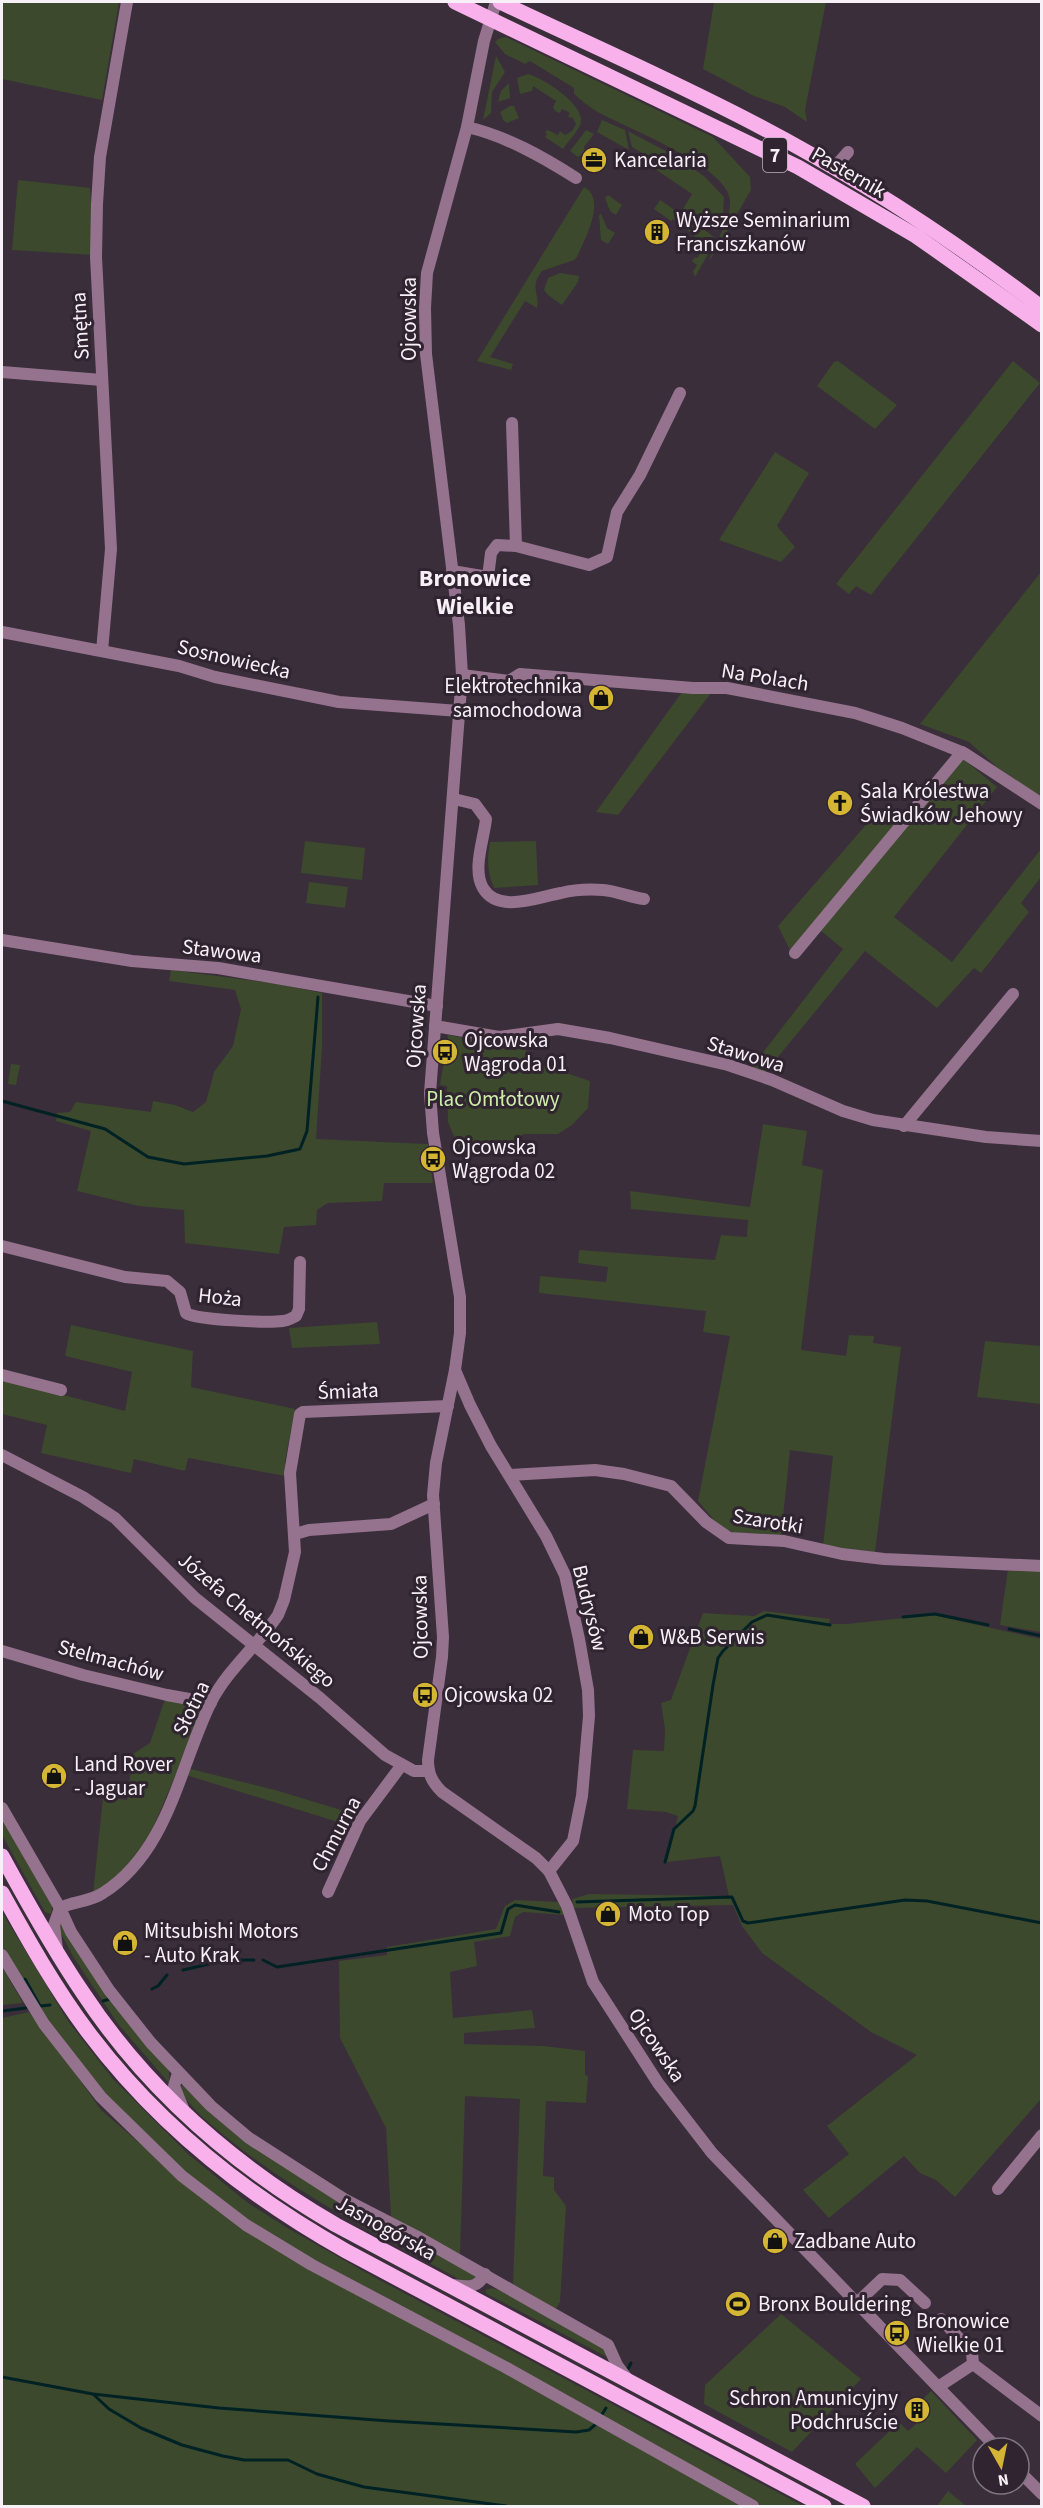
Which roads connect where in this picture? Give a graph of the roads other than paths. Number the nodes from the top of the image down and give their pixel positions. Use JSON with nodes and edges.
{"nodes":[{"id":1,"x":127,"y":2,"type":"edge"},
{"id":2,"x":455,"y":2,"type":"edge"},
{"id":3,"x":498,"y":2,"type":"edge"},
{"id":4,"x":491,"y":19,"type":"junction"},
{"id":5,"x":467,"y":127,"type":"junction"},
{"id":6,"x":848,"y":152,"type":"dead end"},
{"id":7,"x":834,"y":168,"type":"junction"},
{"id":8,"x":576,"y":178,"type":"dead end"},
{"id":9,"x":1041,"y":308,"type":"edge"},
{"id":10,"x":1041,"y":325,"type":"edge"},
{"id":11,"x":2,"y":372,"type":"edge"},
{"id":12,"x":102,"y":380,"type":"junction"},
{"id":13,"x":680,"y":393,"type":"dead end"},
{"id":14,"x":512,"y":423,"type":"dead end"},
{"id":15,"x":516,"y":546,"type":"junction"},
{"id":16,"x":452,"y":571,"type":"junction"},
{"id":17,"x":2,"y":632,"type":"edge"},
{"id":18,"x":102,"y":651,"type":"junction"},
{"id":19,"x":462,"y":675,"type":"junction"},
{"id":20,"x":459,"y":711,"type":"junction"},
{"id":21,"x":962,"y":752,"type":"junction"},
{"id":22,"x":454,"y":799,"type":"junction"},
{"id":23,"x":1041,"y":804,"type":"edge"},
{"id":24,"x":644,"y":899,"type":"dead end"},
{"id":25,"x":2,"y":940,"type":"edge"},
{"id":26,"x":795,"y":953,"type":"dead end"},
{"id":27,"x":1013,"y":994,"type":"dead end"},
{"id":28,"x":437,"y":1006,"type":"junction"},
{"id":29,"x":435,"y":1026,"type":"junction"},
{"id":30,"x":904,"y":1126,"type":"junction"},
{"id":31,"x":1041,"y":1141,"type":"edge"},
{"id":32,"x":2,"y":1246,"type":"edge"},
{"id":33,"x":300,"y":1262,"type":"dead end"},
{"id":34,"x":455,"y":1370,"type":"junction"},
{"id":35,"x":2,"y":1374,"type":"edge"},
{"id":36,"x":61,"y":1390,"type":"dead end"},
{"id":37,"x":448,"y":1406,"type":"junction"},
{"id":38,"x":2,"y":1455,"type":"edge"},
{"id":39,"x":510,"y":1475,"type":"junction"},
{"id":40,"x":434,"y":1504,"type":"junction"},
{"id":41,"x":295,"y":1534,"type":"junction"},
{"id":42,"x":1041,"y":1566,"type":"edge"},
{"id":43,"x":254,"y":1645,"type":"junction"},
{"id":44,"x":2,"y":1651,"type":"edge"},
{"id":45,"x":211,"y":1702,"type":"junction"},
{"id":46,"x":401,"y":1766,"type":"junction"},
{"id":47,"x":429,"y":1771,"type":"junction"},
{"id":48,"x":2,"y":1808,"type":"edge"},
{"id":49,"x":2,"y":1856,"type":"edge"},
{"id":50,"x":549,"y":1871,"type":"junction"},
{"id":51,"x":328,"y":1892,"type":"dead end"},
{"id":52,"x":2,"y":1893,"type":"edge"},
{"id":53,"x":60,"y":1908,"type":"junction"},
{"id":54,"x":57,"y":1952,"type":"junction"},
{"id":55,"x":2,"y":1955,"type":"edge"},
{"id":56,"x":178,"y":2073,"type":"junction"},
{"id":57,"x":187,"y":2115,"type":"junction"},
{"id":58,"x":1041,"y":2135,"type":"edge"},
{"id":59,"x":998,"y":2189,"type":"dead end"},
{"id":60,"x":485,"y":2274,"type":"junction"},
{"id":61,"x":447,"y":2284,"type":"junction"},
{"id":62,"x":857,"y":2303,"type":"junction"},
{"id":63,"x":926,"y":2303,"type":"dead end"},
{"id":64,"x":941,"y":2319,"type":"dead end"},
{"id":65,"x":973,"y":2364,"type":"junction"},
{"id":66,"x":630,"y":2382,"type":"junction"},
{"id":67,"x":938,"y":2387,"type":"junction"},
{"id":68,"x":1041,"y":2416,"type":"edge"},
{"id":69,"x":985,"y":2436,"type":"edge"},
{"id":70,"x":753,"y":2506,"type":"edge"},
{"id":71,"x":824,"y":2506,"type":"edge"},
{"id":72,"x":863,"y":2506,"type":"edge"}],
"edges":[{"from":1,"to":12,"type":"street","name":"Smętna"},
{"from":2,"to":4,"type":"main road","number":"7"},
{"from":3,"to":4,"type":"street","name":"Ojcowska"},
{"from":3,"to":7,"type":"main road","name":"Pasternik","number":"7"},
{"from":4,"to":5,"type":"street","name":"Ojcowska"},
{"from":4,"to":10,"type":"main road","name":"Pasternik","number":"7"},
{"from":5,"to":8,"type":"street"},
{"from":5,"to":16,"type":"street","name":"Ojcowska"},
{"from":6,"to":7,"type":"street"},
{"from":7,"to":9,"type":"main road","name":"Pasternik","number":"7"},
{"from":11,"to":12,"type":"street"},
{"from":12,"to":18,"type":"street","name":"Smętna"},
{"from":13,"to":15,"type":"street"},
{"from":14,"to":15,"type":"street"},
{"from":15,"to":16,"type":"street"},
{"from":16,"to":19,"type":"street","name":"Ojcowska"},
{"from":17,"to":18,"type":"street","name":"Sosnowiecka"},
{"from":18,"to":20,"type":"street","name":"Sosnowiecka"},
{"from":19,"to":20,"type":"street","name":"Ojcowska"},
{"from":19,"to":21,"type":"street","name":"Na Polach"},
{"from":20,"to":22,"type":"street","name":"Ojcowska"},
{"from":21,"to":23,"type":"street","name":"Na Polach"},
{"from":21,"to":26,"type":"street"},
{"from":22,"to":24,"type":"street"},
{"from":22,"to":28,"type":"street","name":"Ojcowska"},
{"from":25,"to":28,"type":"street","name":"Stawowa"},
{"from":27,"to":30,"type":"street"},
{"from":28,"to":29,"type":"street","name":"Ojcowska"},
{"from":29,"to":30,"type":"street","name":"Stawowa"},
{"from":29,"to":34,"type":"street","name":"Ojcowska"},
{"from":30,"to":31,"type":"street","name":"Stawowa"},
{"from":32,"to":33,"type":"street","name":"Hoża"},
{"from":34,"to":37,"type":"street","name":"Ojcowska"},
{"from":34,"to":39,"type":"street","name":"Budrysów"},
{"from":35,"to":36,"type":"street"},
{"from":37,"to":40,"type":"street","name":"Ojcowska"},
{"from":37,"to":41,"type":"street","name":"Śmiała"},
{"from":38,"to":43,"type":"street","name":"Józefa Chełmońskiego"},
{"from":39,"to":42,"type":"street","name":"Szarotki"},
{"from":39,"to":50,"type":"street","name":"Budrysów"},
{"from":40,"to":41,"type":"street"},
{"from":40,"to":47,"type":"street","name":"Ojcowska"},
{"from":41,"to":43,"type":"street","name":"Śmiała"},
{"from":43,"to":45,"type":"street","name":"Słotna"},
{"from":43,"to":46,"type":"street","name":"Józefa Chełmońskiego"},
{"from":44,"to":45,"type":"street","name":"Stelmachów"},
{"from":45,"to":53,"type":"street","name":"Słotna"},
{"from":46,"to":47,"type":"street","name":"Józefa Chełmońskiego"},
{"from":46,"to":51,"type":"street","name":"Chmurna"},
{"from":47,"to":50,"type":"street","name":"Ojcowska"},
{"from":48,"to":53,"type":"street"},
{"from":49,"to":54,"type":"main road","name":"Jasnogórska"},
{"from":50,"to":62,"type":"street","name":"Ojcowska"},
{"from":52,"to":71,"type":"main road","name":"Jasnogórska"},
{"from":53,"to":54,"type":"street"},
{"from":53,"to":56,"type":"street"},
{"from":54,"to":57,"type":"main road","name":"Jasnogórska"},
{"from":55,"to":70,"type":"street"},
{"from":56,"to":57,"type":"street"},
{"from":56,"to":60,"type":"street"},
{"from":57,"to":61,"type":"main road","name":"Jasnogórska"},
{"from":58,"to":59,"type":"street"},
{"from":60,"to":61,"type":"street"},
{"from":60,"to":66,"type":"street"},
{"from":61,"to":66,"type":"main road","name":"Jasnogórska"},
{"from":62,"to":63,"type":"street"},
{"from":62,"to":67,"type":"street","name":"Ojcowska"},
{"from":64,"to":65,"type":"street"},
{"from":65,"to":67,"type":"street"},
{"from":65,"to":68,"type":"street"},
{"from":66,"to":72,"type":"main road","name":"Jasnogórska"},
{"from":67,"to":69,"type":"street","name":"Ojcowska"}]}
